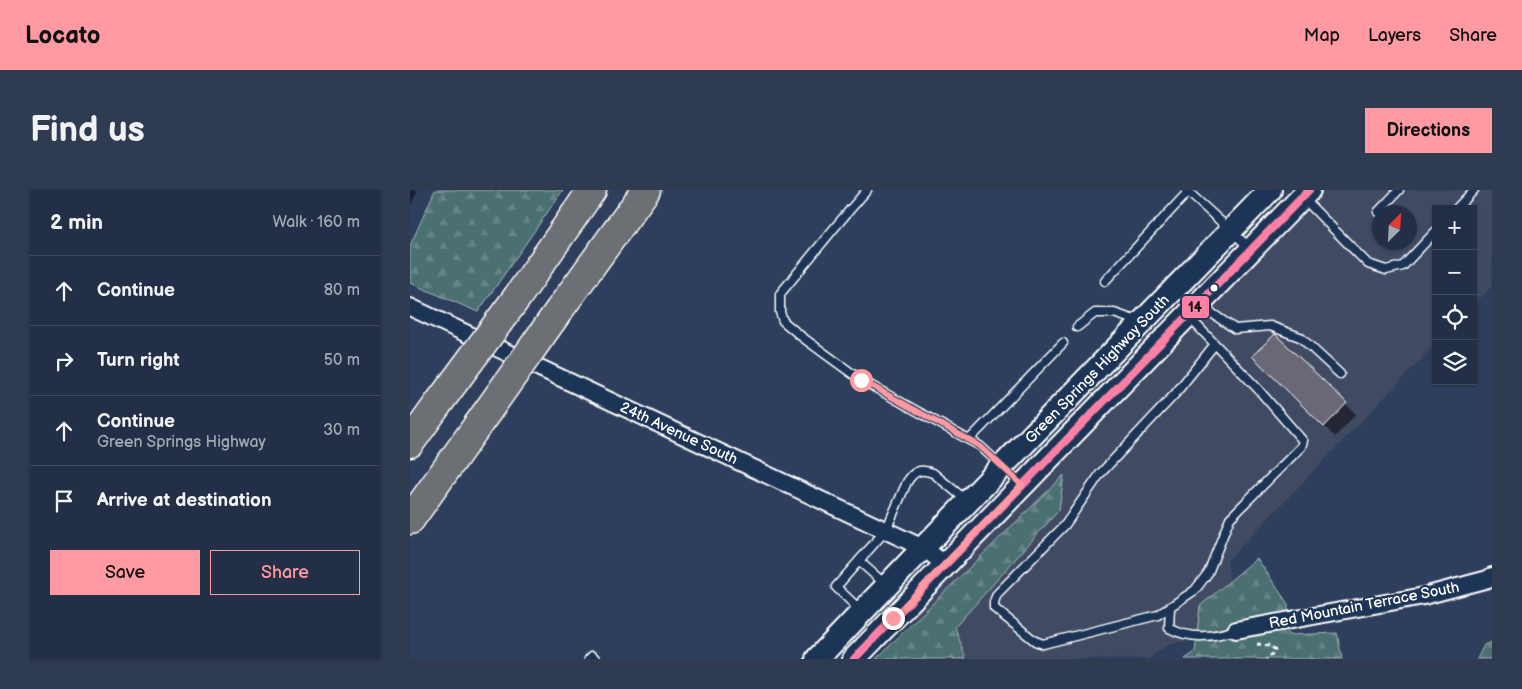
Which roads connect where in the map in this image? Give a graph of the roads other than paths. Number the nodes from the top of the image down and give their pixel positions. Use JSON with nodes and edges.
{"nodes":[{"id":1,"x":592,"y":190,"type":"edge"},
{"id":2,"x":646,"y":190,"type":"edge"},
{"id":3,"x":867,"y":190,"type":"edge"},
{"id":4,"x":1270,"y":190,"type":"edge"},
{"id":5,"x":1399,"y":190,"type":"edge"},
{"id":6,"x":1474,"y":190,"type":"edge"},
{"id":7,"x":1187,"y":191,"type":"edge"},
{"id":8,"x":1306,"y":194,"type":"edge"},
{"id":9,"x":1385,"y":205,"type":"edge"},
{"id":10,"x":1460,"y":205,"type":"edge"},
{"id":11,"x":1231,"y":230,"type":"junction"},
{"id":12,"x":1432,"y":235,"type":"edge"},
{"id":13,"x":1252,"y":249,"type":"junction"},
{"id":14,"x":1105,"y":281,"type":"dead end"},
{"id":15,"x":410,"y":307,"type":"edge"},
{"id":16,"x":1193,"y":310,"type":"junction"},
{"id":17,"x":1142,"y":322,"type":"junction"},
{"id":18,"x":1077,"y":327,"type":"dead end"},
{"id":19,"x":1063,"y":343,"type":"dead end"},
{"id":20,"x":1215,"y":344,"type":"junction"},
{"id":21,"x":1340,"y":374,"type":"dead end"},
{"id":22,"x":969,"y":440,"type":"junction"},
{"id":23,"x":410,"y":443,"type":"edge"},
{"id":24,"x":1002,"y":466,"type":"junction"},
{"id":25,"x":1022,"y":485,"type":"junction"},
{"id":26,"x":968,"y":501,"type":"junction"},
{"id":27,"x":410,"y":520,"type":"edge"},
{"id":28,"x":886,"y":530,"type":"junction"},
{"id":29,"x":923,"y":548,"type":"junction"},
{"id":30,"x":859,"y":560,"type":"junction"},
{"id":31,"x":945,"y":564,"type":"junction"},
{"id":32,"x":1492,"y":576,"type":"edge"},
{"id":33,"x":887,"y":586,"type":"junction"},
{"id":34,"x":1170,"y":607,"type":"junction"},
{"id":35,"x":862,"y":612,"type":"junction"},
{"id":36,"x":1236,"y":630,"type":"joint"},
{"id":37,"x":589,"y":659,"type":"edge"},
{"id":38,"x":596,"y":659,"type":"edge"},
{"id":39,"x":817,"y":659,"type":"edge"},
{"id":40,"x":854,"y":659,"type":"edge"}],
"edges":[{"from":1,"to":23,"type":"highway","bridge":true},
{"from":2,"to":27,"type":"highway","bridge":true},
{"from":3,"to":22,"type":"lane"},
{"from":4,"to":11,"type":"main road","name":"Green Springs Highway South"},
{"from":5,"to":9,"type":"lane"},
{"from":6,"to":10,"type":"lane"},
{"from":7,"to":11,"type":"lane"},
{"from":7,"to":14,"type":"lane"},
{"from":8,"to":12,"type":"lane"},
{"from":8,"to":13,"type":"main road","name":"Green Springs Highway South"},
{"from":11,"to":13,"type":"lane"},
{"from":11,"to":17,"type":"main road","name":"Green Springs Highway South"},
{"from":13,"to":16,"type":"main road","name":"Green Springs Highway South"},
{"from":15,"to":28,"type":"street","name":"24th Avenue South"},
{"from":16,"to":20,"type":"lane"},
{"from":16,"to":21,"type":"lane"},
{"from":16,"to":25,"type":"main road","name":"Green Springs Highway South"},
{"from":17,"to":18,"type":"lane"},
{"from":17,"to":24,"type":"main road","name":"Green Springs Highway South"},
{"from":19,"to":22,"type":"lane"},
{"from":20,"to":34,"type":"lane"},
{"from":20,"to":34,"type":"lane"},
{"from":22,"to":24,"type":"lane"},
{"from":24,"to":25,"type":"lane"},
{"from":24,"to":26,"type":"main road","name":"Green Springs Highway South"},
{"from":25,"to":31,"type":"main road","name":"Green Springs Highway South"},
{"from":26,"to":28,"type":"lane"},
{"from":26,"to":29,"type":"main road","name":"Green Springs Highway South"},
{"from":28,"to":29,"type":"street","name":"24th Avenue South"},
{"from":28,"to":30,"type":"lane"},
{"from":29,"to":31,"type":"street","name":"24th Avenue South"},
{"from":29,"to":33,"type":"main road","name":"Green Springs Highway South"},
{"from":30,"to":33,"type":"lane"},
{"from":30,"to":35,"type":"lane"},
{"from":31,"to":40,"type":"main road","name":"Green Springs Highway South"},
{"from":32,"to":36,"type":"street","name":"Red Mountain Terrace South"},
{"from":33,"to":35,"type":"main road","name":"Green Springs Highway South"},
{"from":34,"to":36,"type":"lane"},
{"from":35,"to":39,"type":"main road","name":"Green Springs Highway South"},
{"from":37,"to":38,"type":"lane"}]}
